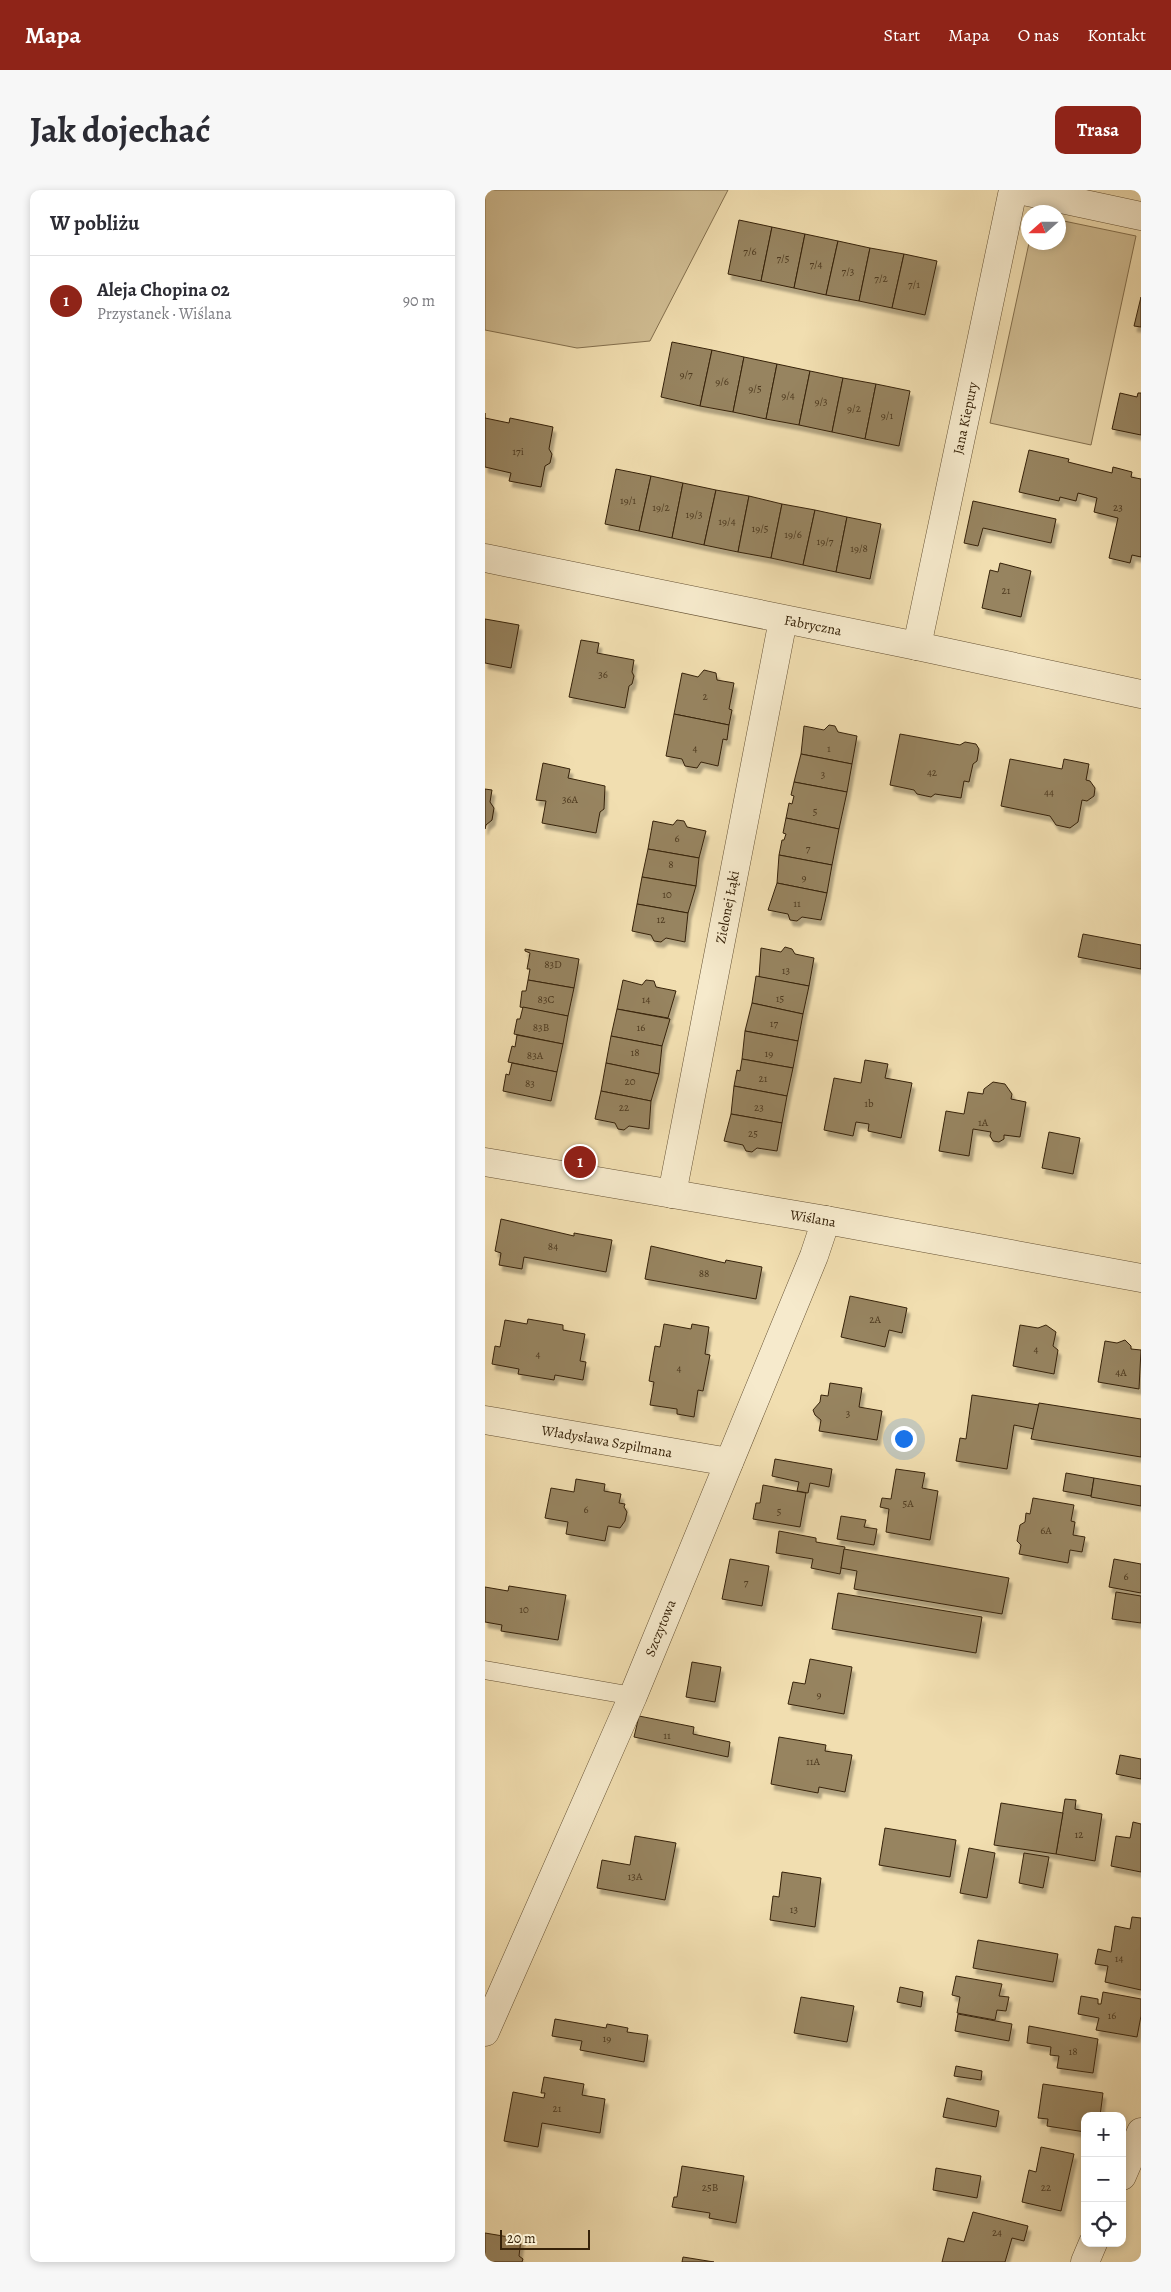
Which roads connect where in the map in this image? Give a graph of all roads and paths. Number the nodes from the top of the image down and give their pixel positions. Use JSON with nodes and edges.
{"nodes":[{"id":1,"x":1013,"y":190,"type":"edge"},
{"id":2,"x":1019,"y":190,"type":"edge"},
{"id":3,"x":1141,"y":216,"type":"edge"},
{"id":4,"x":485,"y":558,"type":"edge"},
{"id":5,"x":783,"y":620,"type":"junction"},
{"id":6,"x":917,"y":646,"type":"junction"},
{"id":7,"x":1141,"y":694,"type":"edge"},
{"id":8,"x":485,"y":1162,"type":"edge"},
{"id":9,"x":672,"y":1194,"type":"junction"},
{"id":10,"x":826,"y":1220,"type":"junction"},
{"id":11,"x":1141,"y":1278,"type":"edge"},
{"id":12,"x":485,"y":1420,"type":"edge"},
{"id":13,"x":729,"y":1462,"type":"junction"},
{"id":14,"x":485,"y":1670,"type":"edge"},
{"id":15,"x":633,"y":1696,"type":"junction"},
{"id":16,"x":485,"y":2032,"type":"edge"},
{"id":17,"x":1141,"y":2132,"type":"edge"},
{"id":18,"x":1126,"y":2167,"type":"edge"},
{"id":19,"x":1091,"y":2247,"type":"edge"},
{"id":20,"x":1085,"y":2262,"type":"edge"}],
"edges":[{"from":1,"to":6,"type":"street","name":"Jana Kiepury"},
{"from":2,"to":3,"type":"street"},
{"from":4,"to":5,"type":"street","name":"Fabryczna"},
{"from":5,"to":6,"type":"street","name":"Fabryczna"},
{"from":5,"to":9,"type":"street","name":"Zielonej Łąki"},
{"from":6,"to":7,"type":"street","name":"Fabryczna"},
{"from":8,"to":9,"type":"street","name":"Wiślana"},
{"from":9,"to":10,"type":"street","name":"Wiślana"},
{"from":10,"to":11,"type":"street","name":"Wiślana"},
{"from":10,"to":13,"type":"street","name":"Szczytowa"},
{"from":12,"to":13,"type":"street","name":"Władysława Szpilmana"},
{"from":13,"to":15,"type":"street","name":"Szczytowa"},
{"from":14,"to":15,"type":"lane"},
{"from":15,"to":16,"type":"street","name":"Szczytowa"},
{"from":17,"to":18,"type":"street"},
{"from":19,"to":20,"type":"street"}]}
